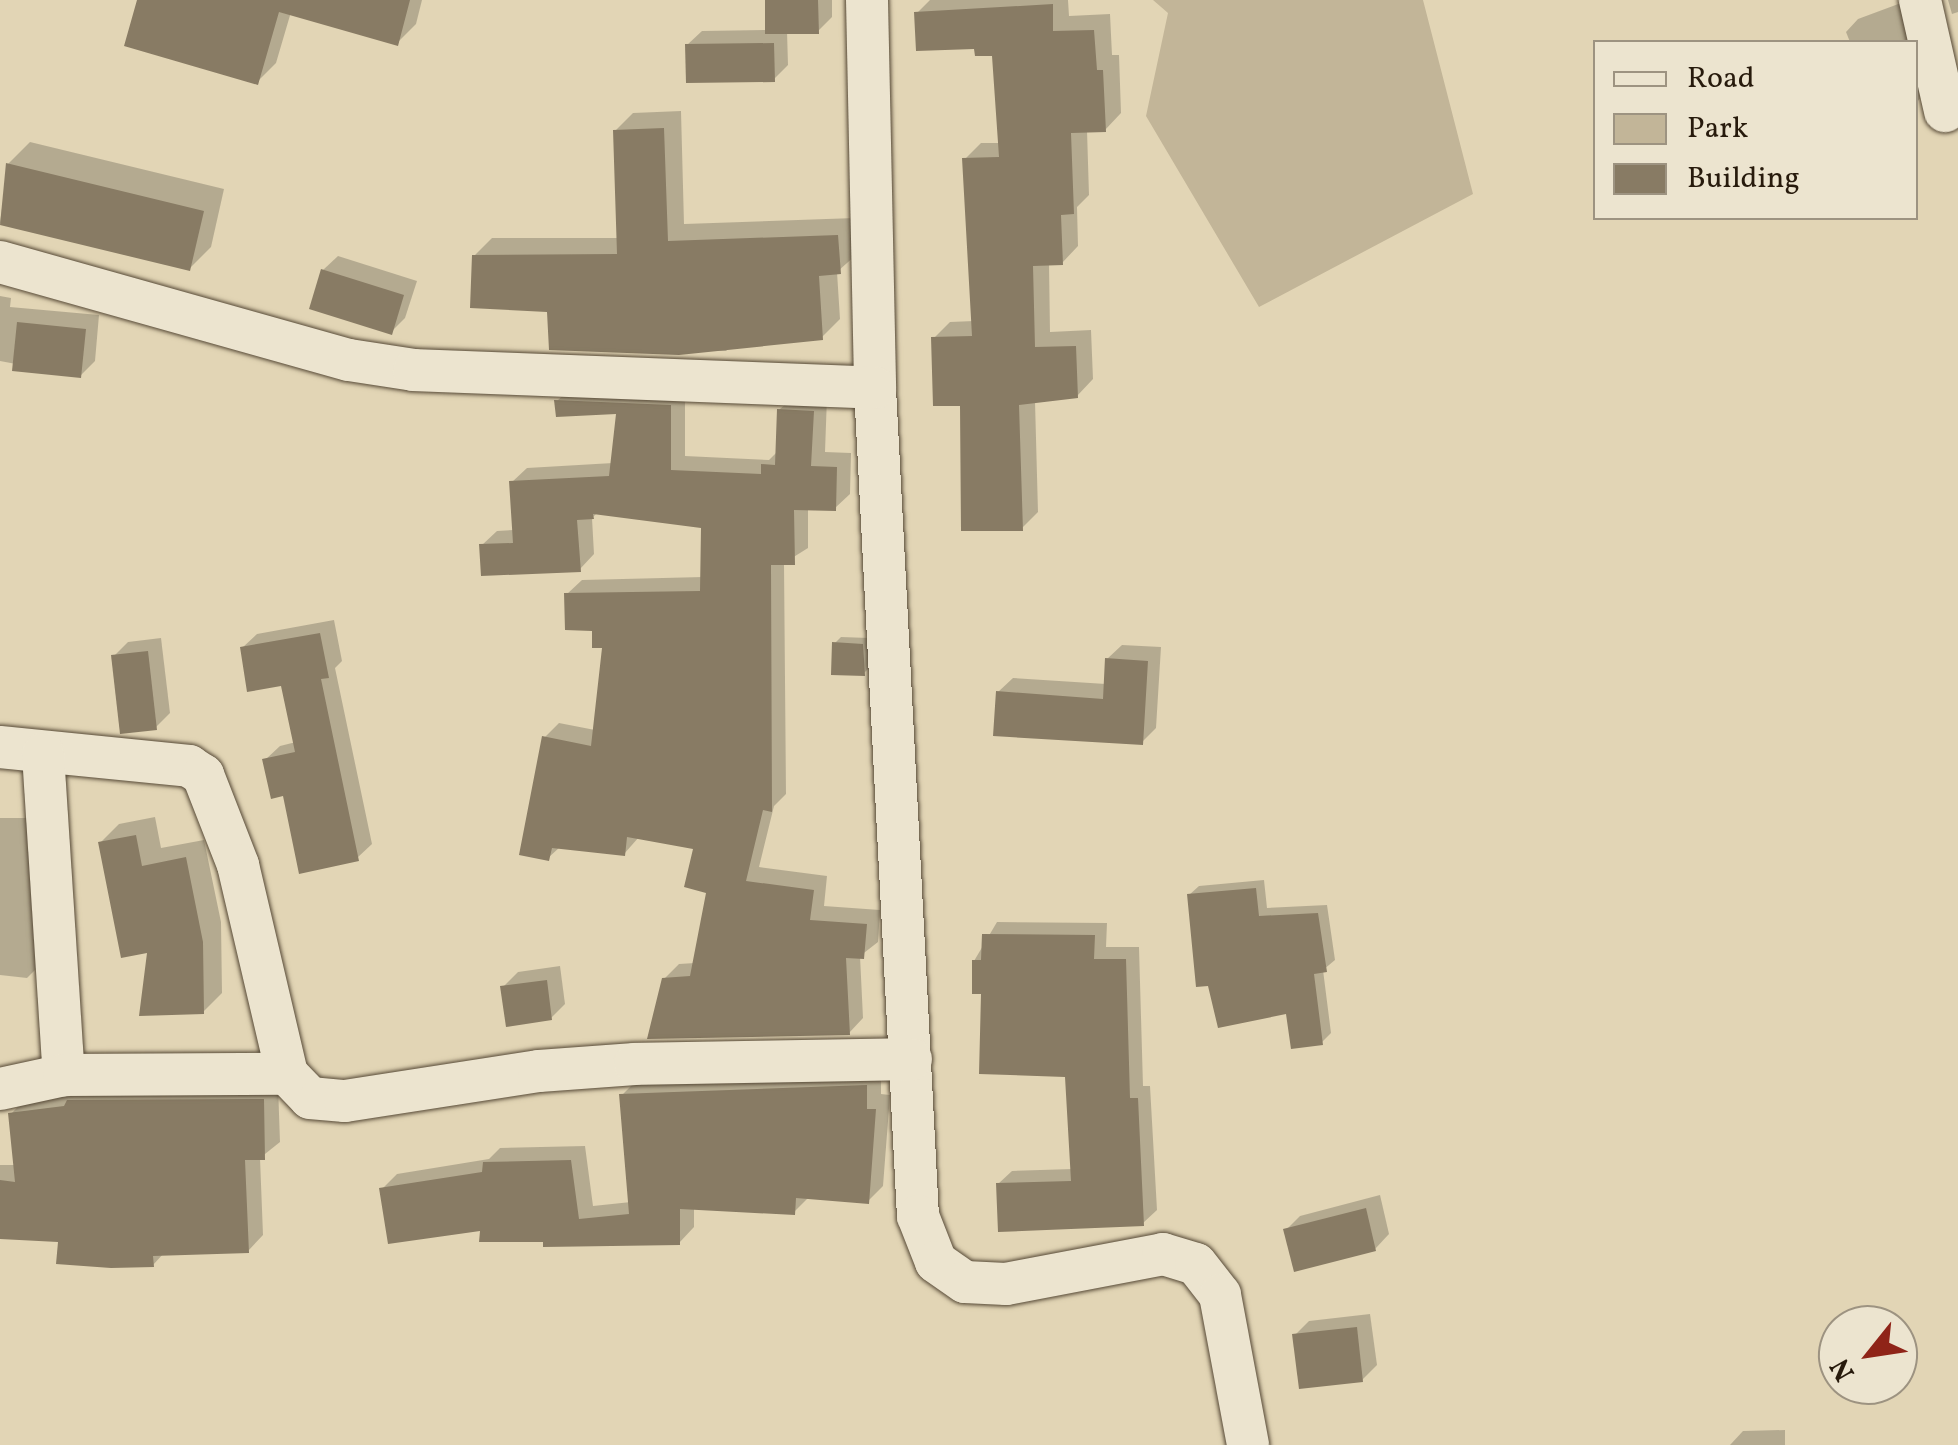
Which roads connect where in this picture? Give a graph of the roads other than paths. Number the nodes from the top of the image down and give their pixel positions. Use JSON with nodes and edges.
{"nodes":[{"id":1,"x":867,"y":0,"type":"edge"},
{"id":2,"x":1920,"y":0,"type":"edge"},
{"id":3,"x":1945,"y":112,"type":"dead end"},
{"id":4,"x":0,"y":262,"type":"edge"},
{"id":5,"x":875,"y":388,"type":"junction"},
{"id":6,"x":0,"y":747,"type":"edge"},
{"id":7,"x":43,"y":754,"type":"junction"},
{"id":8,"x":911,"y":1059,"type":"junction"},
{"id":9,"x":287,"y":1074,"type":"junction"},
{"id":10,"x":64,"y":1076,"type":"junction"},
{"id":11,"x":0,"y":1090,"type":"edge"},
{"id":12,"x":1248,"y":1445,"type":"edge"}],
"edges":[{"from":1,"to":5,"type":"street"},
{"from":2,"to":3,"type":"street"},
{"from":4,"to":5,"type":"street"},
{"from":5,"to":8,"type":"street"},
{"from":6,"to":7,"type":"street"},
{"from":7,"to":9,"type":"street"},
{"from":7,"to":10,"type":"street"},
{"from":8,"to":9,"type":"street"},
{"from":8,"to":12,"type":"street"},
{"from":9,"to":10,"type":"street"},
{"from":10,"to":11,"type":"street"}]}
